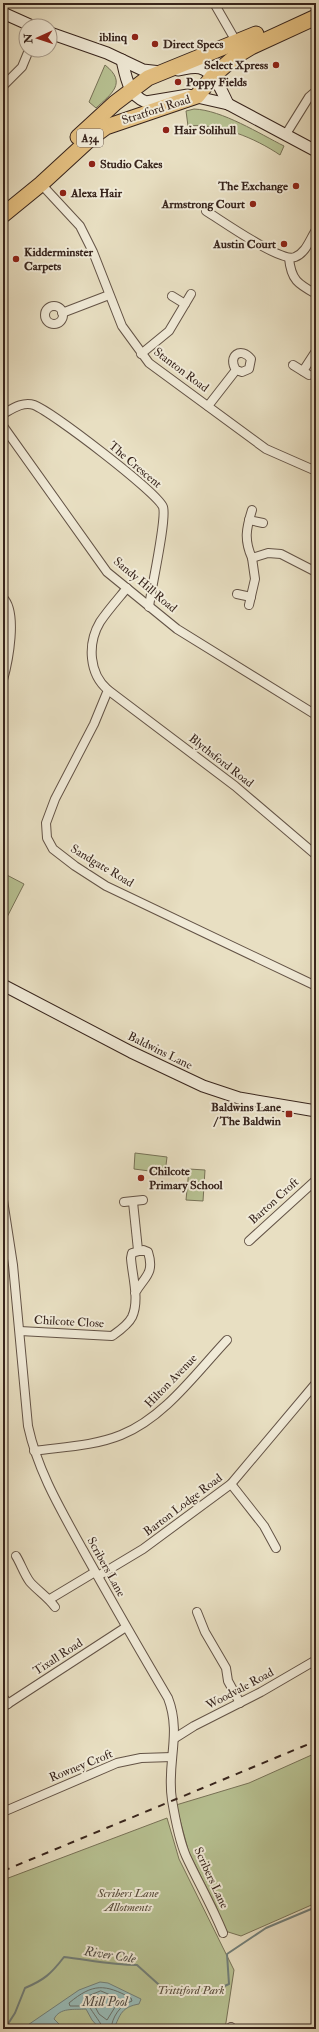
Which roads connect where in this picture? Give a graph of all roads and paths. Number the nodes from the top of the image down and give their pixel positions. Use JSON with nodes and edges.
{"nodes":[{"id":1,"x":214,"y":3,"type":"edge"},
{"id":2,"x":316,"y":8,"type":"edge"},
{"id":3,"x":3,"y":13,"type":"edge"},
{"id":4,"x":316,"y":17,"type":"edge"},
{"id":5,"x":18,"y":20,"type":"edge"},
{"id":6,"x":58,"y":35,"type":"edge"},
{"id":7,"x":240,"y":47,"type":"junction"},
{"id":8,"x":26,"y":58,"type":"edge"},
{"id":9,"x":122,"y":60,"type":"junction"},
{"id":10,"x":164,"y":71,"type":"junction"},
{"id":11,"x":213,"y":77,"type":"junction"},
{"id":12,"x":3,"y":86,"type":"edge"},
{"id":13,"x":131,"y":91,"type":"junction"},
{"id":14,"x":316,"y":91,"type":"edge"},
{"id":15,"x":197,"y":96,"type":"junction"},
{"id":16,"x":228,"y":104,"type":"junction"},
{"id":17,"x":286,"y":134,"type":"junction"},
{"id":18,"x":316,"y":151,"type":"edge"},
{"id":19,"x":41,"y":184,"type":"junction"},
{"id":20,"x":3,"y":204,"type":"edge"},
{"id":21,"x":206,"y":211,"type":"dead end"},
{"id":22,"x":3,"y":215,"type":"edge"},
{"id":23,"x":316,"y":230,"type":"edge"},
{"id":24,"x":289,"y":258,"type":"junction"},
{"id":25,"x":191,"y":294,"type":"dead end"},
{"id":26,"x":316,"y":294,"type":"edge"},
{"id":27,"x":108,"y":295,"type":"junction"},
{"id":28,"x":172,"y":296,"type":"dead end"},
{"id":29,"x":185,"y":304,"type":"junction"},
{"id":30,"x":62,"y":313,"type":"dead end"},
{"id":31,"x":316,"y":351,"type":"edge"},
{"id":32,"x":141,"y":354,"type":"junction"},
{"id":33,"x":293,"y":365,"type":"dead end"},
{"id":34,"x":236,"y":370,"type":"dead end"},
{"id":35,"x":208,"y":406,"type":"junction"},
{"id":36,"x":3,"y":414,"type":"edge"},
{"id":37,"x":3,"y":426,"type":"edge"},
{"id":38,"x":316,"y":471,"type":"edge"},
{"id":39,"x":252,"y":510,"type":"dead end"},
{"id":40,"x":249,"y":520,"type":"junction"},
{"id":41,"x":263,"y":523,"type":"dead end"},
{"id":42,"x":252,"y":558,"type":"junction"},
{"id":43,"x":316,"y":572,"type":"edge"},
{"id":44,"x":127,"y":588,"type":"junction"},
{"id":45,"x":237,"y":594,"type":"dead end"},
{"id":46,"x":3,"y":598,"type":"edge"},
{"id":47,"x":149,"y":606,"type":"junction"},
{"id":48,"x":3,"y":680,"type":"edge"},
{"id":49,"x":108,"y":690,"type":"junction"},
{"id":50,"x":316,"y":715,"type":"edge"},
{"id":51,"x":316,"y":854,"type":"edge"},
{"id":52,"x":3,"y":985,"type":"edge"},
{"id":53,"x":316,"y":986,"type":"edge"},
{"id":54,"x":316,"y":1111,"type":"edge"},
{"id":55,"x":316,"y":1180,"type":"edge"},
{"id":56,"x":143,"y":1200,"type":"dead end"},
{"id":57,"x":124,"y":1202,"type":"dead end"},
{"id":58,"x":133,"y":1202,"type":"junction"},
{"id":59,"x":3,"y":1204,"type":"edge"},
{"id":60,"x":249,"y":1241,"type":"dead end"},
{"id":61,"x":138,"y":1250,"type":"junction"},
{"id":62,"x":135,"y":1293,"type":"junction"},
{"id":63,"x":20,"y":1331,"type":"junction"},
{"id":64,"x":227,"y":1340,"type":"dead end"},
{"id":65,"x":316,"y":1383,"type":"edge"},
{"id":66,"x":34,"y":1451,"type":"junction"},
{"id":67,"x":231,"y":1484,"type":"junction"},
{"id":68,"x":276,"y":1548,"type":"dead end"},
{"id":69,"x":16,"y":1556,"type":"dead end"},
{"id":70,"x":96,"y":1574,"type":"junction"},
{"id":71,"x":50,"y":1600,"type":"junction"},
{"id":72,"x":54,"y":1607,"type":"dead end"},
{"id":73,"x":196,"y":1612,"type":"dead end"},
{"id":74,"x":126,"y":1627,"type":"junction"},
{"id":75,"x":316,"y":1660,"type":"edge"},
{"id":76,"x":3,"y":1697,"type":"edge"},
{"id":77,"x":240,"y":1703,"type":"junction"},
{"id":78,"x":6,"y":1706,"type":"edge"},
{"id":79,"x":175,"y":1738,"type":"junction"},
{"id":80,"x":172,"y":1757,"type":"junction"},
{"id":81,"x":3,"y":1812,"type":"edge"},
{"id":82,"x":223,"y":1933,"type":"dead end"}],
"edges":[{"from":1,"to":7,"type":"street"},
{"from":2,"to":7,"type":"highway","name":"Stratford Road","number":"A34"},
{"from":3,"to":5,"type":"street"},
{"from":4,"to":7,"type":"highway","name":"Stratford Road","number":"A34"},
{"from":6,"to":9,"type":"street"},
{"from":7,"to":10,"type":"highway","name":"Stratford Road","number":"A34"},
{"from":7,"to":11,"type":"highway","name":"Stratford Road","number":"A34"},
{"from":8,"to":12,"type":"street"},
{"from":9,"to":10,"type":"street"},
{"from":9,"to":13,"type":"street"},
{"from":10,"to":11,"type":"street"},
{"from":10,"to":13,"type":"highway","name":"Stratford Road","number":"A34"},
{"from":11,"to":15,"type":"highway","name":"Stratford Road","number":"A34"},
{"from":11,"to":16,"type":"street"},
{"from":13,"to":15,"type":"street"},
{"from":13,"to":20,"type":"highway","name":"Stratford Road","number":"A34"},
{"from":14,"to":17,"type":"street"},
{"from":15,"to":16,"type":"street"},
{"from":15,"to":19,"type":"highway","name":"Stratford Road","number":"A34"},
{"from":16,"to":17,"type":"street"},
{"from":17,"to":18,"type":"street"},
{"from":19,"to":22,"type":"highway","name":"Stratford Road","number":"A34"},
{"from":19,"to":27,"type":"street","name":"Stanton Road"},
{"from":21,"to":24,"type":"street"},
{"from":23,"to":24,"type":"street"},
{"from":24,"to":26,"type":"street"},
{"from":25,"to":29,"type":"street"},
{"from":27,"to":30,"type":"street"},
{"from":27,"to":32,"type":"street","name":"Stanton Road"},
{"from":28,"to":29,"type":"street"},
{"from":29,"to":32,"type":"street"},
{"from":31,"to":33,"type":"street"},
{"from":32,"to":35,"type":"street","name":"Stanton Road"},
{"from":34,"to":35,"type":"street"},
{"from":35,"to":38,"type":"street","name":"Stanton Road"},
{"from":36,"to":47,"type":"street","name":"The Crescent"},
{"from":37,"to":44,"type":"street","name":"Sandy Hill Road"},
{"from":39,"to":40,"type":"street"},
{"from":40,"to":41,"type":"street"},
{"from":40,"to":42,"type":"street"},
{"from":42,"to":43,"type":"street"},
{"from":42,"to":45,"type":"street"},
{"from":44,"to":47,"type":"street","name":"Sandy Hill Road"},
{"from":44,"to":49,"type":"street"},
{"from":46,"to":48,"type":"street"},
{"from":47,"to":50,"type":"street","name":"Sandy Hill Road"},
{"from":49,"to":51,"type":"street","name":"Blythsford Road"},
{"from":49,"to":53,"type":"street","name":"Sandgate Road"},
{"from":52,"to":54,"type":"street","name":"Baldwins Lane"},
{"from":55,"to":60,"type":"street","name":"Barton Croft"},
{"from":56,"to":58,"type":"street"},
{"from":57,"to":58,"type":"street"},
{"from":58,"to":61,"type":"street","name":"Chilcote Close"},
{"from":59,"to":63,"type":"street","name":"Scribers Lane"},
{"from":61,"to":62,"type":"street","name":"Chilcote Close"},
{"from":61,"to":62,"type":"street"},
{"from":62,"to":63,"type":"street","name":"Chilcote Close"},
{"from":63,"to":66,"type":"street","name":"Scribers Lane"},
{"from":64,"to":66,"type":"street","name":"Hilton Avenue"},
{"from":65,"to":67,"type":"street","name":"Barton Lodge Road"},
{"from":66,"to":70,"type":"street","name":"Scribers Lane"},
{"from":67,"to":68,"type":"street"},
{"from":67,"to":70,"type":"street","name":"Barton Lodge Road"},
{"from":69,"to":71,"type":"street"},
{"from":70,"to":71,"type":"street","name":"Barton Lodge Road"},
{"from":70,"to":74,"type":"street","name":"Scribers Lane"},
{"from":71,"to":72,"type":"street"},
{"from":73,"to":77,"type":"street"},
{"from":74,"to":78,"type":"street","name":"Tixall Road"},
{"from":74,"to":79,"type":"street","name":"Scribers Lane"},
{"from":75,"to":77,"type":"street","name":"Woodvale Road"},
{"from":76,"to":78,"type":"street"},
{"from":77,"to":79,"type":"street","name":"Woodvale Road"},
{"from":79,"to":80,"type":"street","name":"Scribers Lane"},
{"from":80,"to":81,"type":"street","name":"Rowney Croft"},
{"from":80,"to":82,"type":"street","name":"Scribers Lane"}]}
